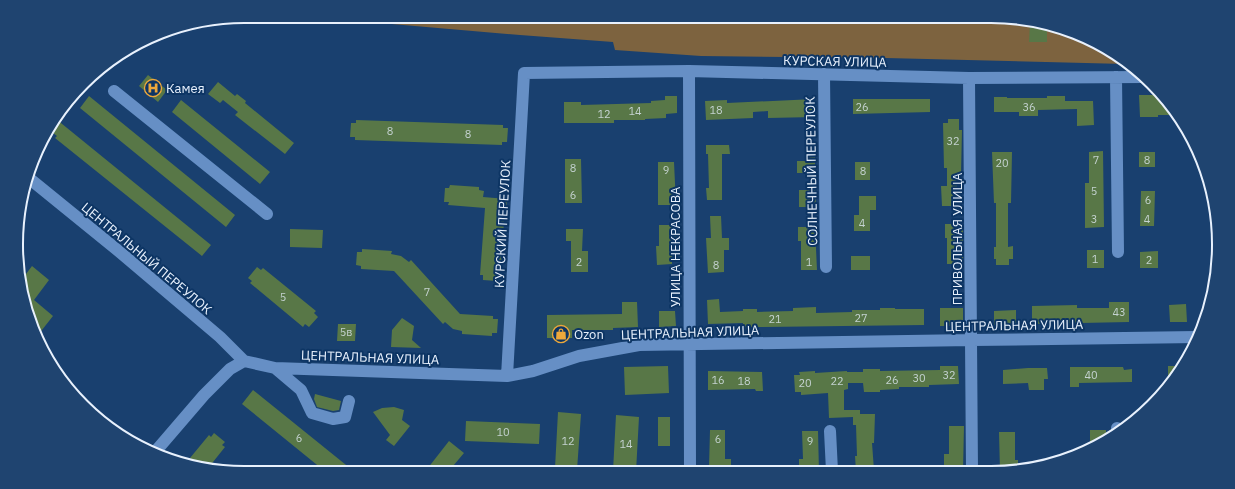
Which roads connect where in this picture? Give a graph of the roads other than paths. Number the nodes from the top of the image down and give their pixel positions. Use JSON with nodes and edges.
{"nodes":[{"id":1,"x":689,"y":71,"type":"junction"},
{"id":2,"x":524,"y":73,"type":"joint"},
{"id":3,"x":824,"y":74,"type":"junction"},
{"id":4,"x":1116,"y":77,"type":"junction"},
{"id":5,"x":1136,"y":77,"type":"edge"},
{"id":6,"x":969,"y":78,"type":"junction"},
{"id":7,"x":114,"y":92,"type":"dead end"},
{"id":8,"x":33,"y":181,"type":"edge"},
{"id":9,"x":266,"y":214,"type":"dead end"},
{"id":10,"x":1118,"y":252,"type":"dead end"},
{"id":11,"x":826,"y":267,"type":"dead end"},
{"id":12,"x":1191,"y":338,"type":"edge"},
{"id":13,"x":972,"y":340,"type":"junction"},
{"id":14,"x":690,"y":344,"type":"junction"},
{"id":15,"x":244,"y":361,"type":"junction"},
{"id":16,"x":275,"y":368,"type":"junction"},
{"id":17,"x":507,"y":376,"type":"junction"},
{"id":18,"x":349,"y":401,"type":"dead end"},
{"id":19,"x":830,"y":431,"type":"dead end"},
{"id":20,"x":158,"y":448,"type":"edge"},
{"id":21,"x":690,"y":466,"type":"edge"},
{"id":22,"x":832,"y":466,"type":"edge"},
{"id":23,"x":972,"y":466,"type":"edge"}],
"edges":[{"from":1,"to":2,"type":"street","name":"КУРСКАЯ УЛИЦА"},
{"from":1,"to":3,"type":"street","name":"КУРСКАЯ УЛИЦА"},
{"from":1,"to":14,"type":"street","name":"УЛИЦА НЕКРАСОВА"},
{"from":2,"to":17,"type":"street","name":"КУРСКИЙ ПЕРЕУЛОК"},
{"from":3,"to":6,"type":"street","name":"КУРСКАЯ УЛИЦА"},
{"from":3,"to":11,"type":"street","name":"СОЛНЕЧНЫЙ ПЕРЕУЛОК"},
{"from":4,"to":5,"type":"street","name":"КУРСКАЯ УЛИЦА"},
{"from":4,"to":6,"type":"street","name":"КУРСКАЯ УЛИЦА"},
{"from":4,"to":10,"type":"street"},
{"from":6,"to":13,"type":"street","name":"ПРИВОЛЬНАЯ УЛИЦА"},
{"from":7,"to":9,"type":"street"},
{"from":8,"to":15,"type":"street","name":"ЦЕНТРАЛЬНЫЙ ПЕРЕУЛОК"},
{"from":12,"to":13,"type":"street","name":"ЦЕНТРАЛЬНАЯ УЛИЦА"},
{"from":13,"to":14,"type":"street","name":"ЦЕНТРАЛЬНАЯ УЛИЦА"},
{"from":13,"to":23,"type":"street","name":"ПРИВОЛЬНАЯ УЛИЦА"},
{"from":14,"to":17,"type":"street","name":"ЦЕНТРАЛЬНАЯ УЛИЦА"},
{"from":14,"to":21,"type":"street","name":"УЛИЦА НЕКРАСОВА"},
{"from":15,"to":16,"type":"street","name":"ЦЕНТРАЛЬНАЯ УЛИЦА"},
{"from":15,"to":20,"type":"street"},
{"from":16,"to":17,"type":"street","name":"ЦЕНТРАЛЬНАЯ УЛИЦА"},
{"from":16,"to":18,"type":"street"},
{"from":19,"to":22,"type":"street"}]}
